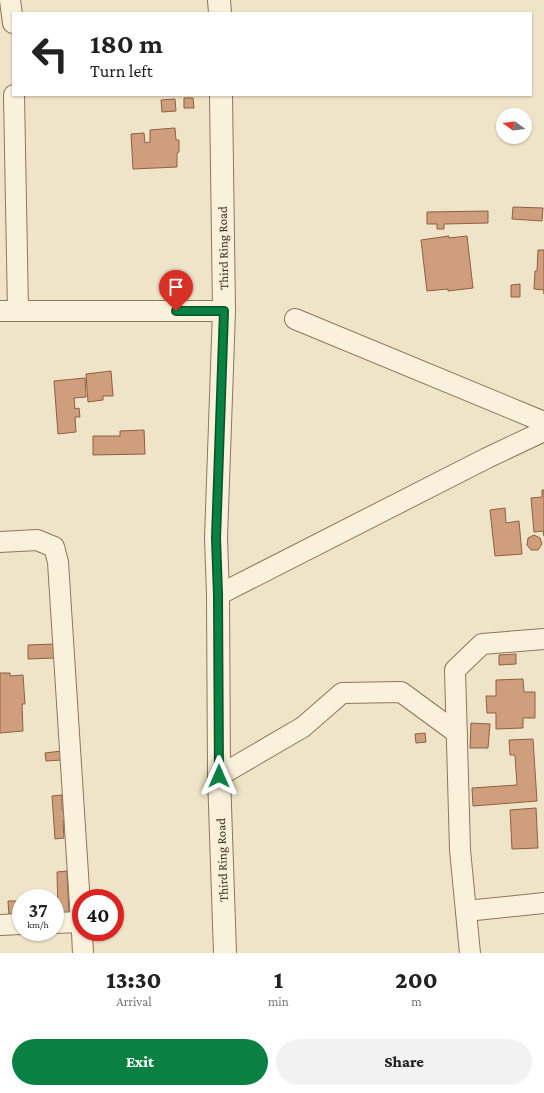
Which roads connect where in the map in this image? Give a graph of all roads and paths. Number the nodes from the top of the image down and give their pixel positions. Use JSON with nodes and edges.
{"nodes":[{"id":1,"x":10,"y":0,"type":"edge"},
{"id":2,"x":219,"y":0,"type":"edge"},
{"id":3,"x":220,"y":12,"type":"edge"},
{"id":4,"x":12,"y":16,"type":"edge"},
{"id":5,"x":0,"y":24,"type":"edge"},
{"id":6,"x":12,"y":24,"type":"edge"},
{"id":7,"x":14,"y":96,"type":"edge"},
{"id":8,"x":221,"y":96,"type":"edge"},
{"id":9,"x":9,"y":311,"type":"edge"},
{"id":10,"x":224,"y":311,"type":"junction"},
{"id":11,"x":295,"y":319,"type":"dead end"},
{"id":12,"x":544,"y":422,"type":"edge"},
{"id":13,"x":544,"y":431,"type":"edge"},
{"id":14,"x":0,"y":542,"type":"edge"},
{"id":15,"x":218,"y":595,"type":"junction"},
{"id":16,"x":544,"y":639,"type":"edge"},
{"id":17,"x":457,"y":733,"type":"junction"},
{"id":18,"x":219,"y":776,"type":"junction"},
{"id":19,"x":79,"y":889,"type":"edge"},
{"id":20,"x":544,"y":904,"type":"edge"},
{"id":21,"x":466,"y":911,"type":"junction"},
{"id":22,"x":12,"y":924,"type":"edge"},
{"id":23,"x":0,"y":925,"type":"edge"},
{"id":24,"x":82,"y":941,"type":"edge"},
{"id":25,"x":83,"y":953,"type":"edge"},
{"id":26,"x":225,"y":953,"type":"edge"},
{"id":27,"x":470,"y":953,"type":"edge"}],
"edges":[{"from":1,"to":4,"type":"street"},
{"from":2,"to":3,"type":"street"},
{"from":5,"to":6,"type":"street"},
{"from":7,"to":9,"type":"street"},
{"from":8,"to":10,"type":"street","name":"Third Ring Road"},
{"from":9,"to":10,"type":"street"},
{"from":10,"to":15,"type":"street","name":"Third Ring Road"},
{"from":11,"to":12,"type":"street"},
{"from":13,"to":15,"type":"street"},
{"from":14,"to":19,"type":"street"},
{"from":15,"to":18,"type":"street","name":"Third Ring Road"},
{"from":16,"to":17,"type":"street"},
{"from":17,"to":18,"type":"street"},
{"from":17,"to":21,"type":"street"},
{"from":18,"to":26,"type":"street","name":"Third Ring Road"},
{"from":20,"to":21,"type":"street"},
{"from":21,"to":27,"type":"street"},
{"from":22,"to":23,"type":"street"},
{"from":24,"to":25,"type":"street"}]}
